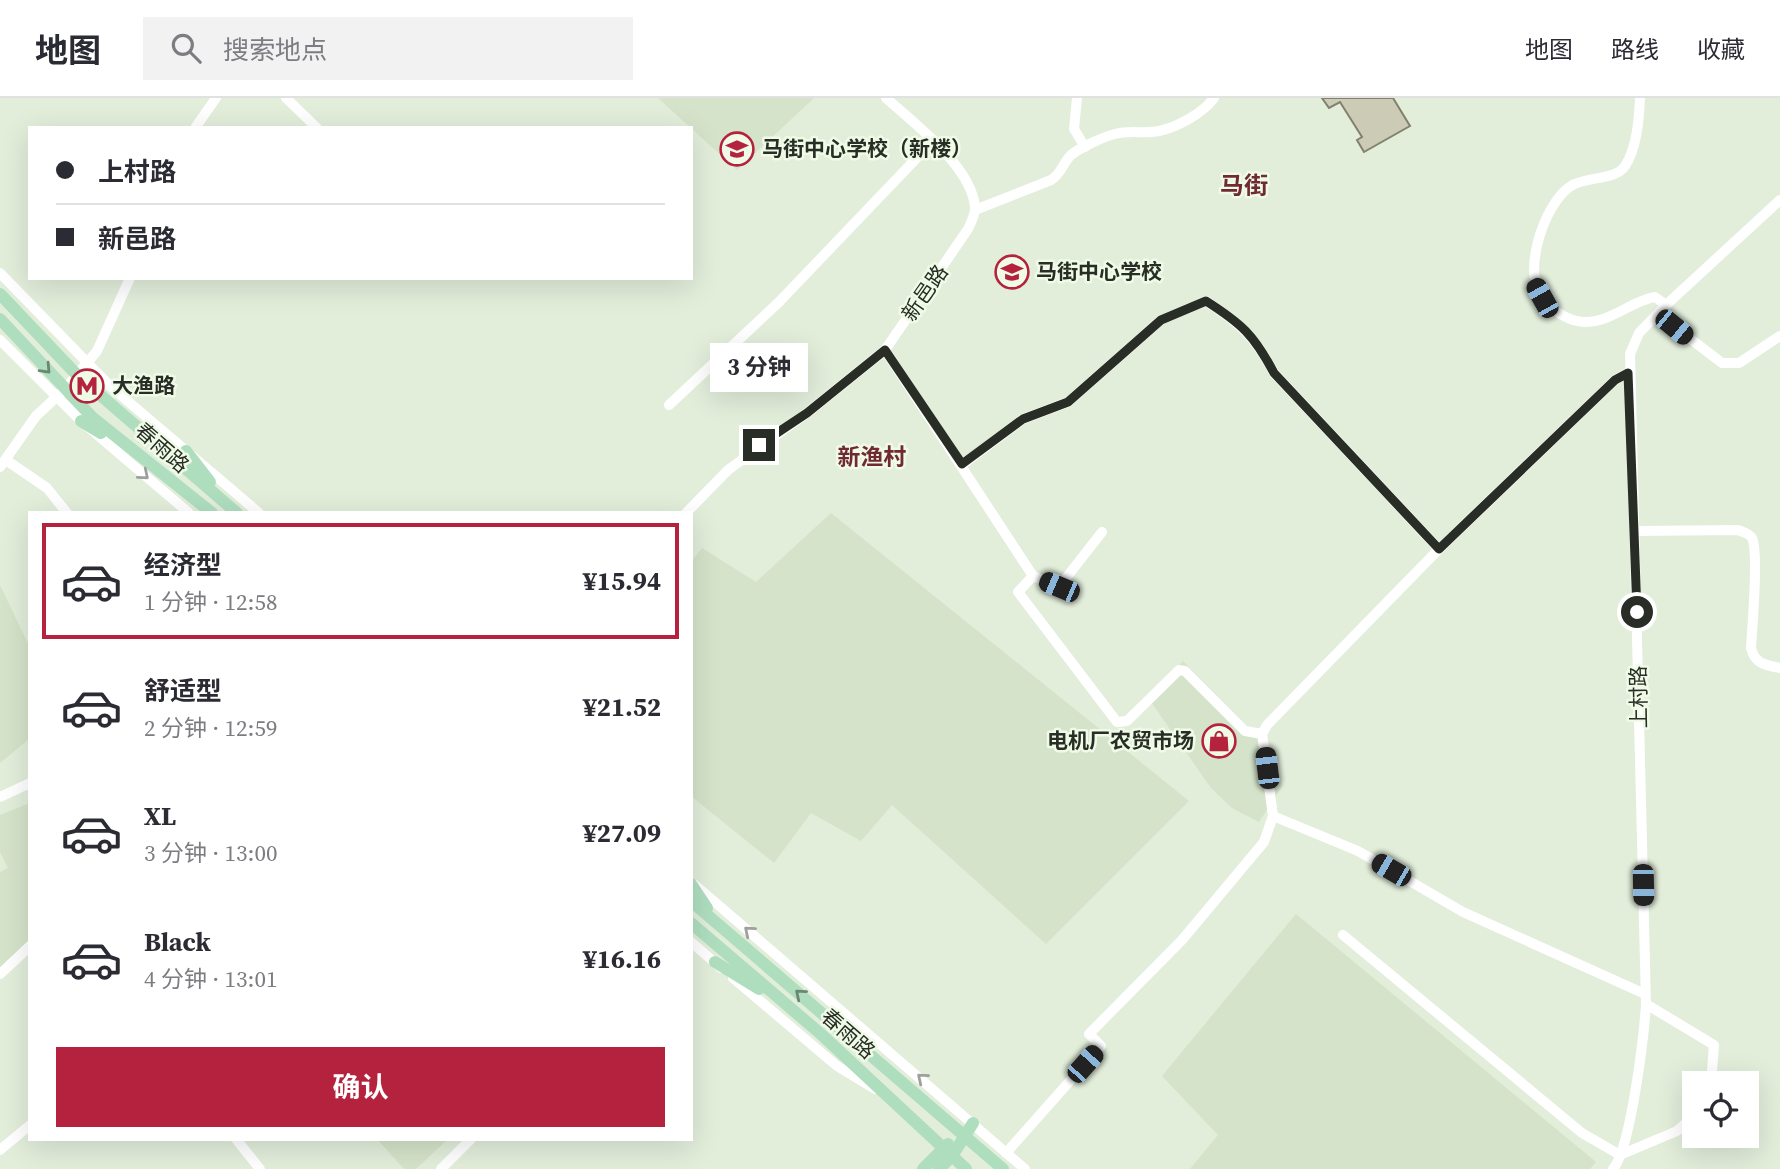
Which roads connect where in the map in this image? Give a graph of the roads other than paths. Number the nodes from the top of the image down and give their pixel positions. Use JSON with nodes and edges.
{"nodes":[{"id":1,"x":216,"y":98,"type":"edge"},
{"id":2,"x":286,"y":98,"type":"edge"},
{"id":3,"x":886,"y":98,"type":"edge"},
{"id":4,"x":1077,"y":98,"type":"edge"},
{"id":5,"x":1214,"y":98,"type":"edge"},
{"id":6,"x":1640,"y":98,"type":"edge"},
{"id":7,"x":196,"y":126,"type":"edge"},
{"id":8,"x":315,"y":126,"type":"edge"},
{"id":9,"x":933,"y":141,"type":"junction"},
{"id":10,"x":1085,"y":147,"type":"junction"},
{"id":11,"x":1780,"y":200,"type":"edge"},
{"id":12,"x":975,"y":211,"type":"junction"},
{"id":13,"x":0,"y":273,"type":"edge"},
{"id":14,"x":129,"y":280,"type":"edge"},
{"id":15,"x":0,"y":294,"type":"edge"},
{"id":16,"x":1662,"y":309,"type":"junction"},
{"id":17,"x":0,"y":318,"type":"edge"},
{"id":18,"x":1780,"y":336,"type":"edge"},
{"id":19,"x":0,"y":340,"type":"edge"},
{"id":20,"x":885,"y":350,"type":"junction"},
{"id":21,"x":86,"y":364,"type":"junction"},
{"id":22,"x":1628,"y":373,"type":"junction"},
{"id":23,"x":77,"y":375,"type":"junction"},
{"id":24,"x":60,"y":393,"type":"junction"},
{"id":25,"x":669,"y":405,"type":"dead end"},
{"id":26,"x":81,"y":421,"type":"junction"},
{"id":27,"x":186,"y":451,"type":"junction"},
{"id":28,"x":142,"y":458,"type":"junction"},
{"id":29,"x":3,"y":464,"type":"edge"},
{"id":30,"x":962,"y":464,"type":"junction"},
{"id":31,"x":232,"y":509,"type":"edge"},
{"id":32,"x":65,"y":511,"type":"edge"},
{"id":33,"x":187,"y":511,"type":"edge"},
{"id":34,"x":209,"y":511,"type":"edge"},
{"id":35,"x":257,"y":511,"type":"edge"},
{"id":36,"x":689,"y":511,"type":"edge"},
{"id":37,"x":1635,"y":531,"type":"junction"},
{"id":38,"x":1102,"y":532,"type":"dead end"},
{"id":39,"x":1439,"y":549,"type":"junction"},
{"id":40,"x":1032,"y":576,"type":"junction"},
{"id":41,"x":1780,"y":668,"type":"edge"},
{"id":42,"x":1262,"y":734,"type":"junction"},
{"id":43,"x":28,"y":784,"type":"edge"},
{"id":44,"x":0,"y":797,"type":"edge"},
{"id":45,"x":1273,"y":816,"type":"junction"},
{"id":46,"x":693,"y":885,"type":"edge"},
{"id":47,"x":693,"y":886,"type":"edge"},
{"id":48,"x":693,"y":903,"type":"edge"},
{"id":49,"x":717,"y":923,"type":"junction"},
{"id":50,"x":693,"y":925,"type":"edge"},
{"id":51,"x":1343,"y":935,"type":"dead end"},
{"id":52,"x":693,"y":944,"type":"edge"},
{"id":53,"x":28,"y":948,"type":"edge"},
{"id":54,"x":715,"y":962,"type":"junction"},
{"id":55,"x":0,"y":974,"type":"edge"},
{"id":56,"x":1646,"y":999,"type":"junction"},
{"id":57,"x":791,"y":1008,"type":"junction"},
{"id":58,"x":1712,"y":1071,"type":"edge"},
{"id":59,"x":881,"y":1093,"type":"junction"},
{"id":60,"x":973,"y":1123,"type":"junction"},
{"id":61,"x":28,"y":1127,"type":"edge"},
{"id":62,"x":1682,"y":1127,"type":"edge"},
{"id":63,"x":963,"y":1134,"type":"junction"},
{"id":64,"x":238,"y":1141,"type":"edge"},
{"id":65,"x":469,"y":1141,"type":"edge"},
{"id":66,"x":0,"y":1150,"type":"edge"},
{"id":67,"x":948,"y":1152,"type":"junction"},
{"id":68,"x":1006,"y":1153,"type":"junction"},
{"id":69,"x":1620,"y":1155,"type":"junction"},
{"id":70,"x":260,"y":1169,"type":"edge"},
{"id":71,"x":441,"y":1169,"type":"edge"},
{"id":72,"x":923,"y":1169,"type":"edge"},
{"id":73,"x":939,"y":1169,"type":"edge"},
{"id":74,"x":966,"y":1169,"type":"edge"},
{"id":75,"x":1003,"y":1169,"type":"edge"},
{"id":76,"x":1025,"y":1169,"type":"edge"},
{"id":77,"x":1613,"y":1169,"type":"edge"}],
"edges":[{"from":1,"to":7,"type":"street"},
{"from":2,"to":8,"type":"street"},
{"from":3,"to":9,"type":"street"},
{"from":4,"to":10,"type":"street"},
{"from":5,"to":10,"type":"street"},
{"from":6,"to":16,"type":"street"},
{"from":9,"to":12,"type":"street"},
{"from":9,"to":25,"type":"street"},
{"from":10,"to":12,"type":"street"},
{"from":11,"to":16,"type":"street","name":"上村路"},
{"from":12,"to":20,"type":"street","name":"新邑路"},
{"from":13,"to":21,"type":"street"},
{"from":14,"to":21,"type":"street"},
{"from":15,"to":23,"type":"main road","name":"春雨路"},
{"from":16,"to":18,"type":"street"},
{"from":16,"to":22,"type":"street","name":"上村路"},
{"from":17,"to":24,"type":"main road","name":"春雨路","one_way":true},
{"from":19,"to":24,"type":"street"},
{"from":20,"to":30,"type":"street"},
{"from":20,"to":36,"type":"street","name":"新邑路"},
{"from":21,"to":23,"type":"street"},
{"from":21,"to":27,"type":"street"},
{"from":22,"to":37,"type":"street","name":"上村路"},
{"from":22,"to":39,"type":"street"},
{"from":23,"to":24,"type":"street"},
{"from":23,"to":31,"type":"main road","name":"春雨路"},
{"from":24,"to":26,"type":"street"},
{"from":24,"to":28,"type":"main road","name":"春雨路"},
{"from":24,"to":29,"type":"street"},
{"from":26,"to":28,"type":"main road"},
{"from":26,"to":33,"type":"street","one_way":true},
{"from":27,"to":31,"type":"main road"},
{"from":27,"to":35,"type":"street"},
{"from":28,"to":34,"type":"main road","name":"春雨路"},
{"from":29,"to":32,"type":"street"},
{"from":30,"to":39,"type":"street"},
{"from":30,"to":40,"type":"street"},
{"from":37,"to":41,"type":"street"},
{"from":37,"to":56,"type":"street","name":"上村路"},
{"from":38,"to":40,"type":"street"},
{"from":39,"to":42,"type":"street"},
{"from":40,"to":42,"type":"street"},
{"from":42,"to":45,"type":"street"},
{"from":43,"to":44,"type":"street"},
{"from":45,"to":56,"type":"street"},
{"from":45,"to":68,"type":"street"},
{"from":60,"to":46,"type":"street","one_way":true},
{"from":47,"to":49,"type":"main road"},
{"from":48,"to":49,"type":"main road","name":"春雨路"},
{"from":63,"to":49,"type":"main road","name":"春雨路","one_way":true},
{"from":50,"to":57,"type":"main road","name":"春雨路"},
{"from":51,"to":69,"type":"street"},
{"from":52,"to":54,"type":"street"},
{"from":53,"to":55,"type":"street"},
{"from":54,"to":57,"type":"main road"},
{"from":54,"to":59,"type":"street"},
{"from":56,"to":58,"type":"street"},
{"from":56,"to":69,"type":"street","name":"上村路"},
{"from":57,"to":59,"type":"main road","name":"春雨路"},
{"from":59,"to":67,"type":"main road","name":"春雨路"},
{"from":60,"to":63,"type":"main road"},
{"from":60,"to":68,"type":"street"},
{"from":61,"to":66,"type":"street"},
{"from":62,"to":69,"type":"street"},
{"from":63,"to":67,"type":"main road"},
{"from":63,"to":75,"type":"main road","name":"春雨路"},
{"from":64,"to":70,"type":"street"},
{"from":65,"to":71,"type":"street"},
{"from":67,"to":72,"type":"main road"},
{"from":67,"to":73,"type":"main road"},
{"from":67,"to":74,"type":"main road","name":"春雨路"},
{"from":68,"to":76,"type":"street"},
{"from":69,"to":77,"type":"street","name":"上村路"}]}
